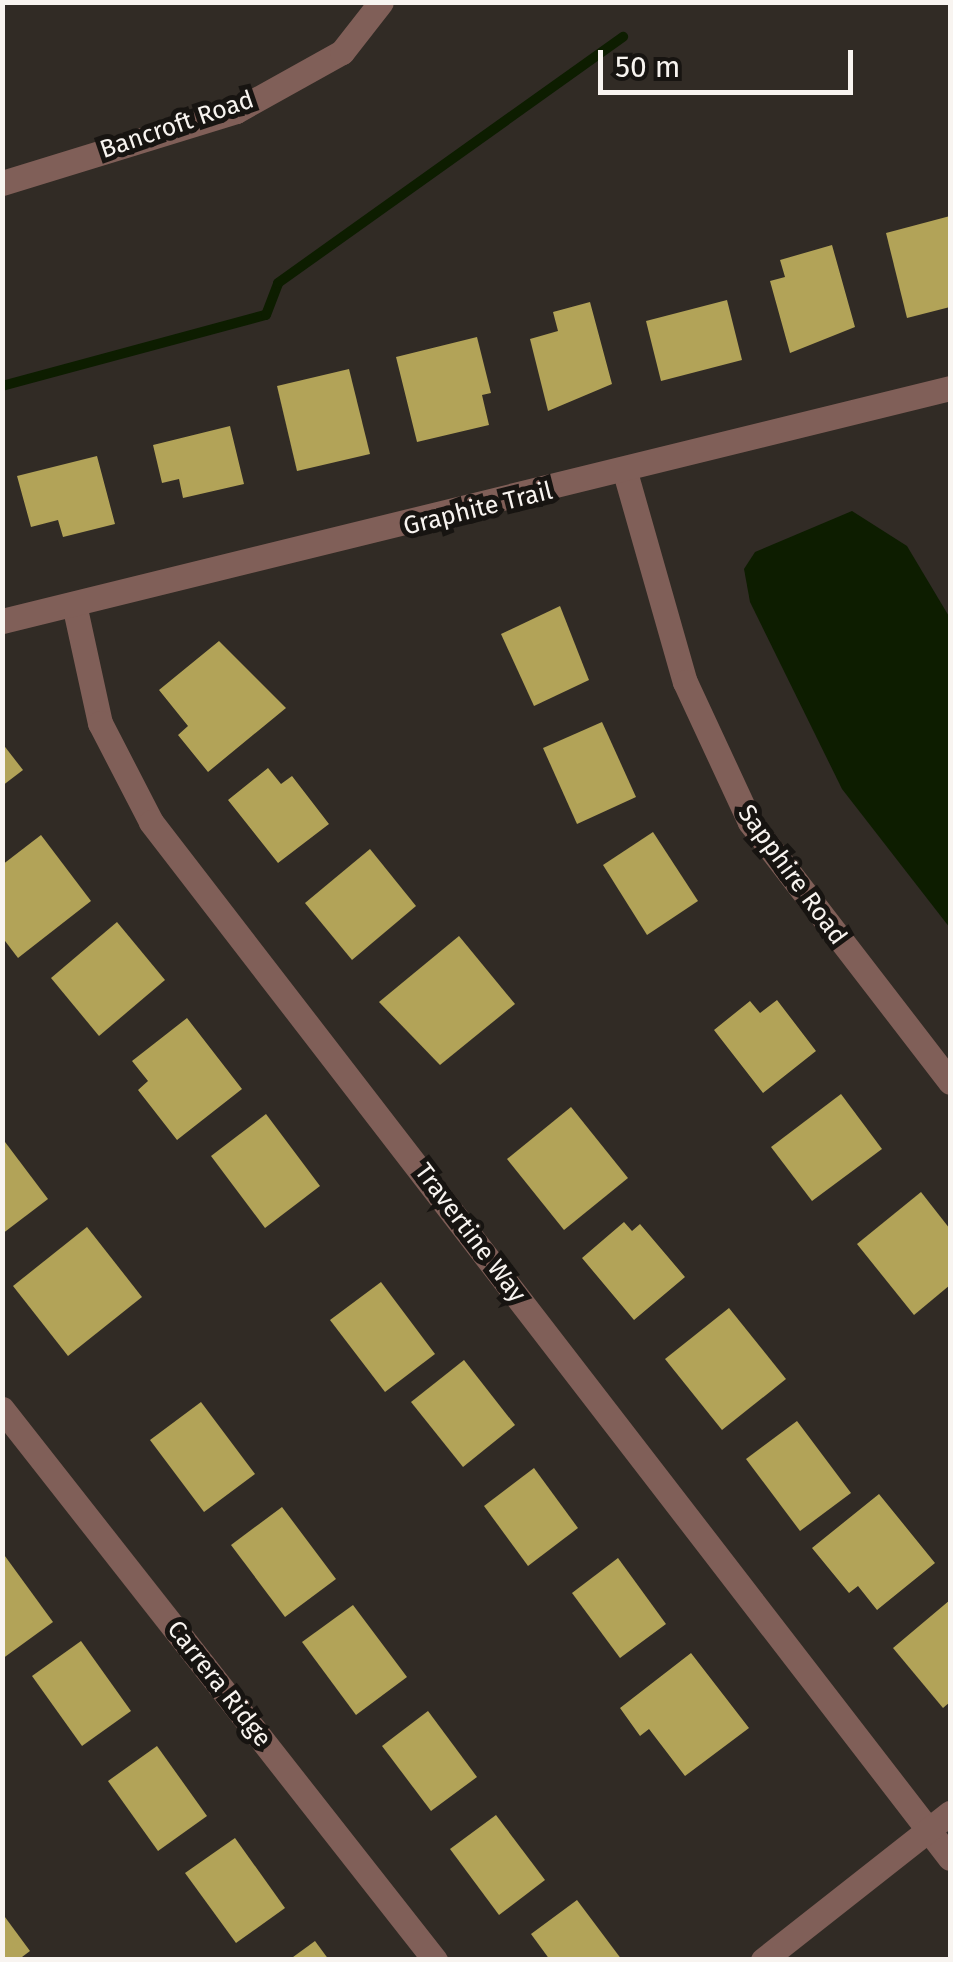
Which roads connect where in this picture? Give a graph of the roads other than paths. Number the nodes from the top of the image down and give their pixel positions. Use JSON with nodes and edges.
{"nodes":[{"id":1,"x":380,"y":2,"type":"edge"},
{"id":2,"x":2,"y":183,"type":"edge"},
{"id":3,"x":950,"y":388,"type":"edge"},
{"id":4,"x":624,"y":472,"type":"junction"},
{"id":5,"x":74,"y":604,"type":"junction"},
{"id":6,"x":2,"y":620,"type":"edge"},
{"id":7,"x":950,"y":1082,"type":"edge"},
{"id":8,"x":2,"y":1409,"type":"edge"},
{"id":9,"x":950,"y":1813,"type":"edge"},
{"id":10,"x":928,"y":1831,"type":"junction"},
{"id":11,"x":950,"y":1858,"type":"edge"},
{"id":12,"x":435,"y":1960,"type":"edge"},
{"id":13,"x":763,"y":1960,"type":"edge"}],
"edges":[{"from":1,"to":2,"type":"street","name":"Bancroft Road"},
{"from":3,"to":4,"type":"street","name":"Graphite Trail"},
{"from":4,"to":5,"type":"street","name":"Graphite Trail"},
{"from":4,"to":7,"type":"street","name":"Sapphire Road"},
{"from":5,"to":6,"type":"street","name":"Graphite Trail"},
{"from":5,"to":10,"type":"street","name":"Travertine Way"},
{"from":8,"to":12,"type":"street","name":"Carrera Ridge"},
{"from":9,"to":10,"type":"street"},
{"from":10,"to":11,"type":"street","name":"Travertine Way"},
{"from":10,"to":13,"type":"street"}]}
